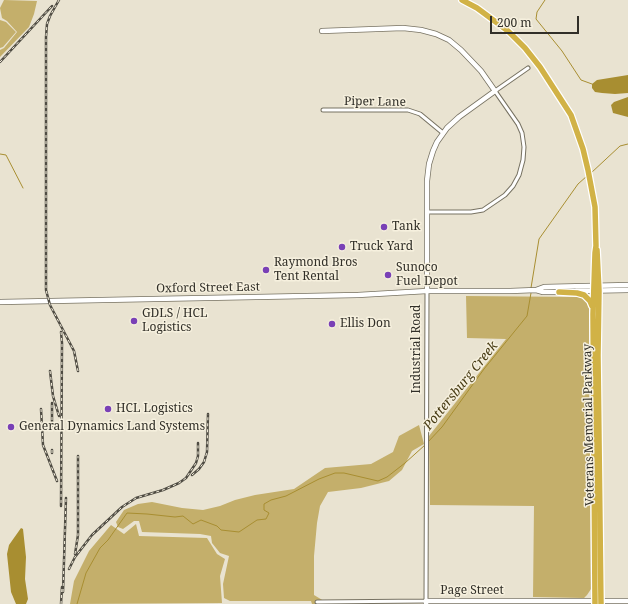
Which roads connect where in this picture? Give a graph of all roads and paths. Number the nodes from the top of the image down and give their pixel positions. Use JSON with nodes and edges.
{"nodes":[{"id":1,"x":462,"y":0,"type":"edge"},
{"id":2,"x":322,"y":31,"type":"dead end"},
{"id":3,"x":528,"y":68,"type":"dead end"},
{"id":4,"x":495,"y":91,"type":"junction"},
{"id":5,"x":323,"y":110,"type":"dead end"},
{"id":6,"x":443,"y":133,"type":"junction"},
{"id":7,"x":428,"y":212,"type":"junction"},
{"id":8,"x":628,"y":285,"type":"edge"},
{"id":9,"x":596,"y":288,"type":"junction"},
{"id":10,"x":536,"y":290,"type":"junction"},
{"id":11,"x":628,"y":290,"type":"edge"},
{"id":12,"x":427,"y":291,"type":"junction"},
{"id":13,"x":559,"y":292,"type":"junction"},
{"id":14,"x":0,"y":302,"type":"edge"},
{"id":15,"x":594,"y":314,"type":"junction"},
{"id":16,"x":628,"y":601,"type":"edge"},
{"id":17,"x":317,"y":602,"type":"dead end"},
{"id":18,"x":426,"y":602,"type":"edge"},
{"id":19,"x":598,"y":603,"type":"edge"}],
"edges":[{"from":1,"to":9,"type":"highway","name":"Veterans Memorial Parkway"},
{"from":2,"to":4,"type":"main road"},
{"from":3,"to":4,"type":"street","name":"Industrial Road"},
{"from":4,"to":6,"type":"main road","name":"Industrial Road"},
{"from":4,"to":7,"type":"street"},
{"from":5,"to":6,"type":"street","name":"Piper Lane"},
{"from":6,"to":7,"type":"main road","name":"Industrial Road"},
{"from":7,"to":12,"type":"main road","name":"Industrial Road"},
{"from":8,"to":9,"type":"main road","name":"Oxford Street East"},
{"from":9,"to":10,"type":"main road","name":"Oxford Street East"},
{"from":9,"to":11,"type":"main road","name":"Oxford Street East"},
{"from":9,"to":13,"type":"main road","name":"Oxford Street East"},
{"from":9,"to":15,"type":"highway","name":"Veterans Memorial Parkway"},
{"from":9,"to":19,"type":"highway","name":"Veterans Memorial Parkway"},
{"from":10,"to":12,"type":"main road","name":"Oxford Street East"},
{"from":10,"to":13,"type":"main road","name":"Oxford Street East"},
{"from":12,"to":14,"type":"main road","name":"Oxford Street East"},
{"from":12,"to":18,"type":"street","name":"Industrial Road"},
{"from":13,"to":15,"type":"highway"},
{"from":15,"to":19,"type":"highway","name":"Veterans Memorial Parkway"},
{"from":16,"to":19,"type":"main road","name":"Page Street"},
{"from":17,"to":18,"type":"street","name":"Page Street"},
{"from":18,"to":19,"type":"main road","name":"Page Street"}]}
